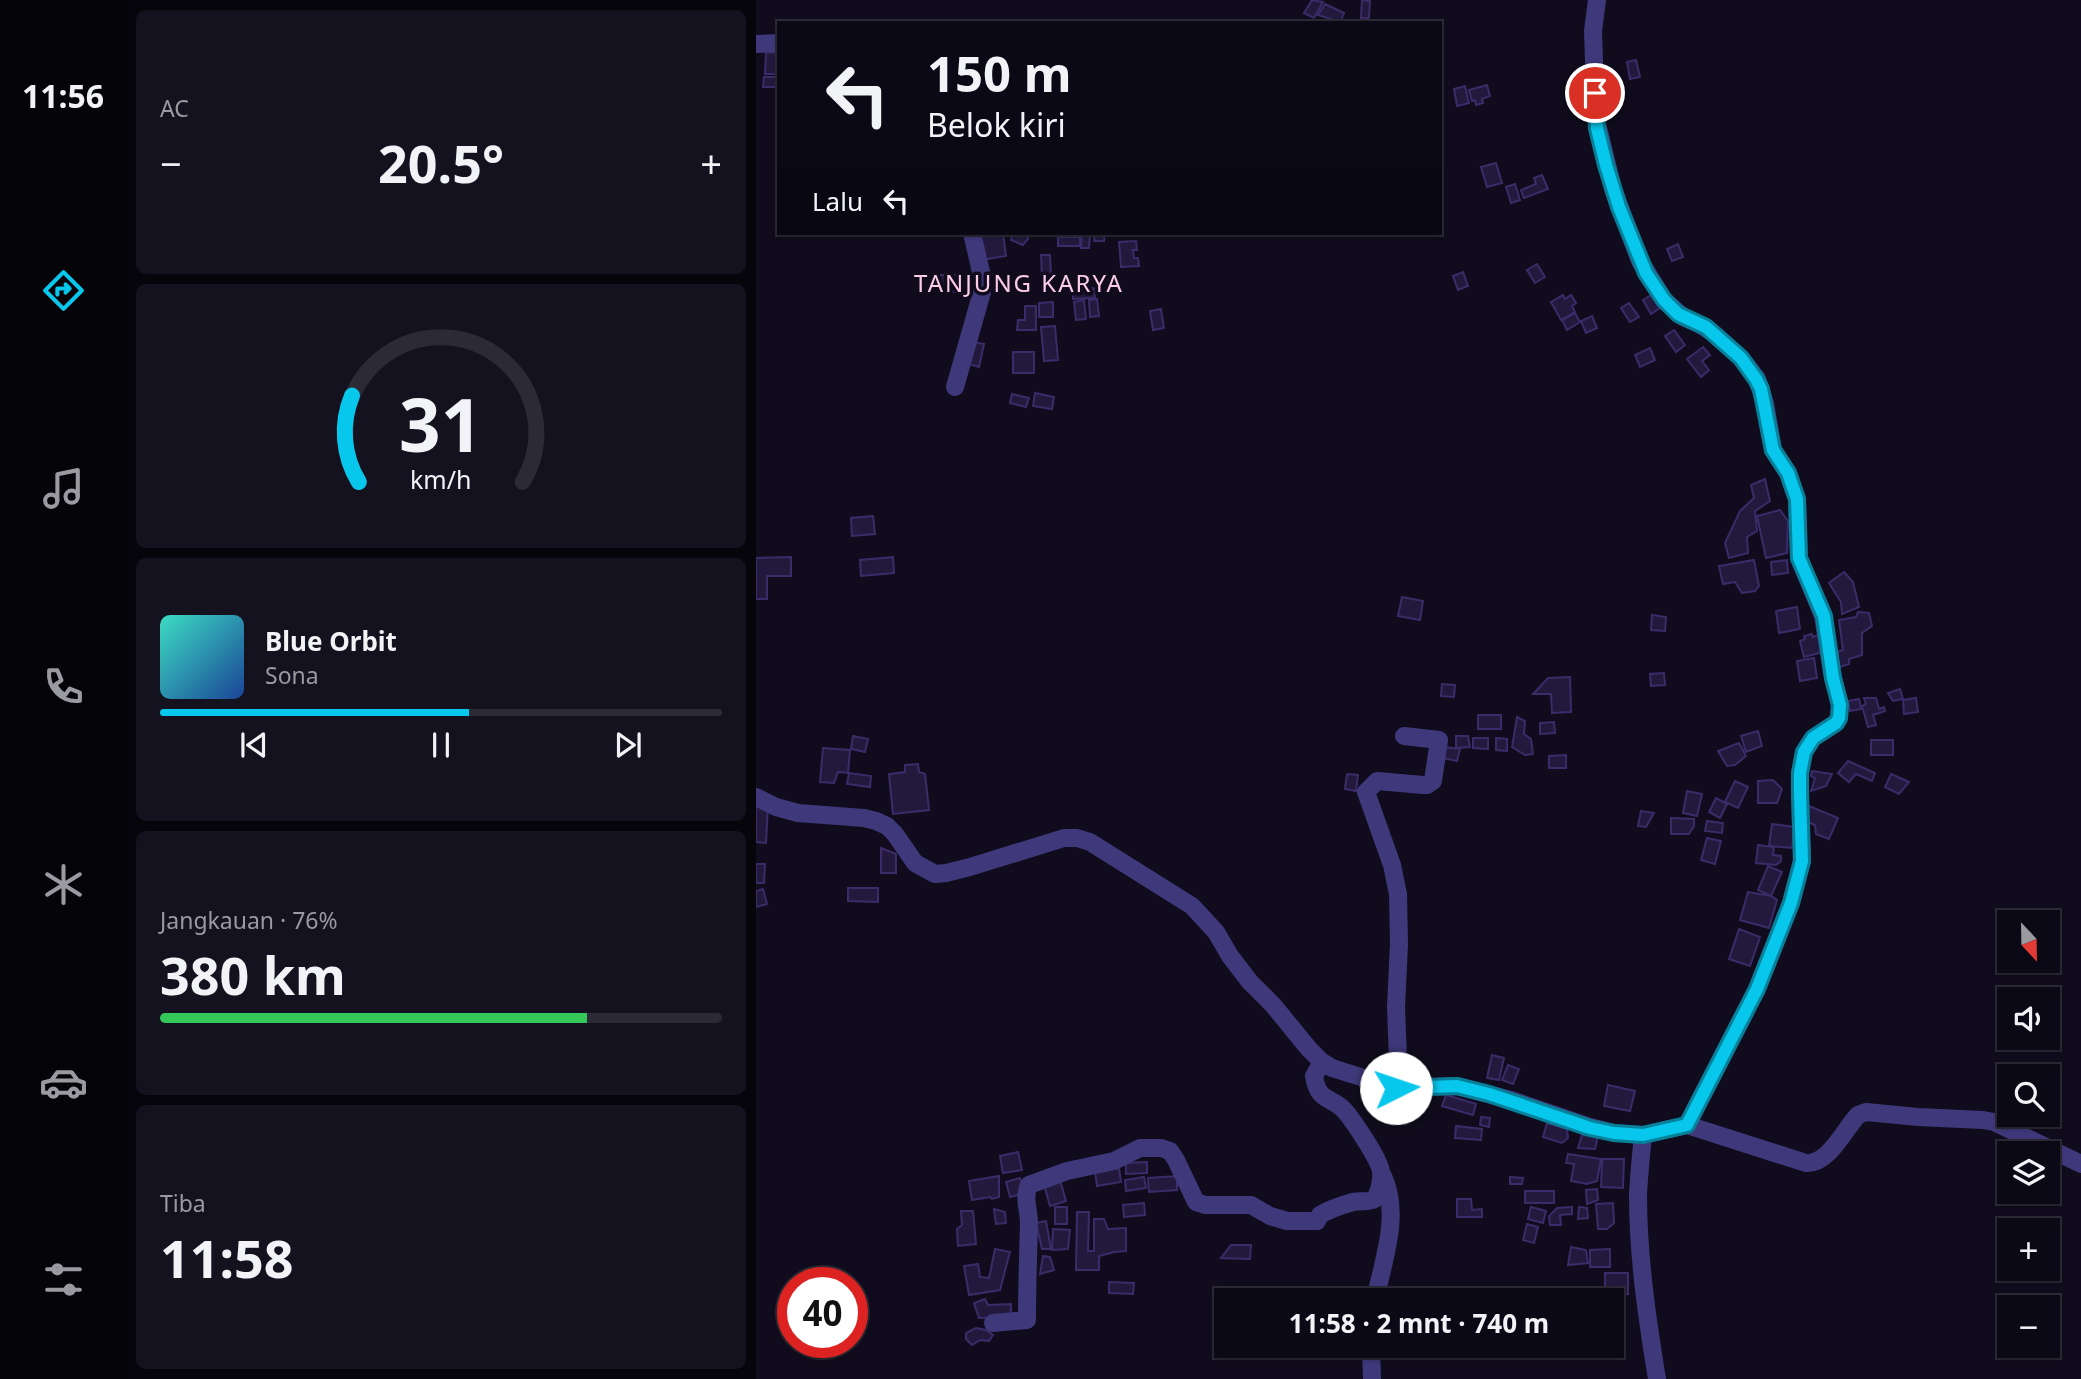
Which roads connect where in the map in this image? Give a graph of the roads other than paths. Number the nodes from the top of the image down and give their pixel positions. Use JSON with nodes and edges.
{"nodes":[{"id":1,"x":1597,"y":0,"type":"edge"},
{"id":2,"x":777,"y":43,"type":"edge"},
{"id":3,"x":756,"y":44,"type":"edge"},
{"id":4,"x":972,"y":235,"type":"edge"},
{"id":5,"x":955,"y":387,"type":"dead end"},
{"id":6,"x":1404,"y":736,"type":"dead end"},
{"id":7,"x":756,"y":797,"type":"edge"},
{"id":8,"x":1322,"y":1062,"type":"junction"},
{"id":9,"x":1396,"y":1088,"type":"junction"},
{"id":10,"x":1687,"y":1125,"type":"junction"},
{"id":11,"x":1643,"y":1135,"type":"junction"},
{"id":12,"x":2081,"y":1164,"type":"edge"},
{"id":13,"x":1382,"y":1172,"type":"junction"},
{"id":14,"x":1378,"y":1288,"type":"edge"},
{"id":15,"x":993,"y":1323,"type":"dead end"},
{"id":16,"x":1371,"y":1358,"type":"edge"},
{"id":17,"x":1372,"y":1379,"type":"edge"},
{"id":18,"x":1657,"y":1379,"type":"edge"}],
"edges":[{"from":1,"to":10,"type":"street"},
{"from":2,"to":3,"type":"street"},
{"from":4,"to":5,"type":"street"},
{"from":6,"to":9,"type":"street"},
{"from":7,"to":8,"type":"street"},
{"from":8,"to":9,"type":"street"},
{"from":8,"to":13,"type":"street"},
{"from":9,"to":11,"type":"street"},
{"from":10,"to":11,"type":"street"},
{"from":10,"to":12,"type":"street"},
{"from":11,"to":18,"type":"street"},
{"from":13,"to":14,"type":"street"},
{"from":13,"to":15,"type":"street"},
{"from":16,"to":17,"type":"street"}]}
